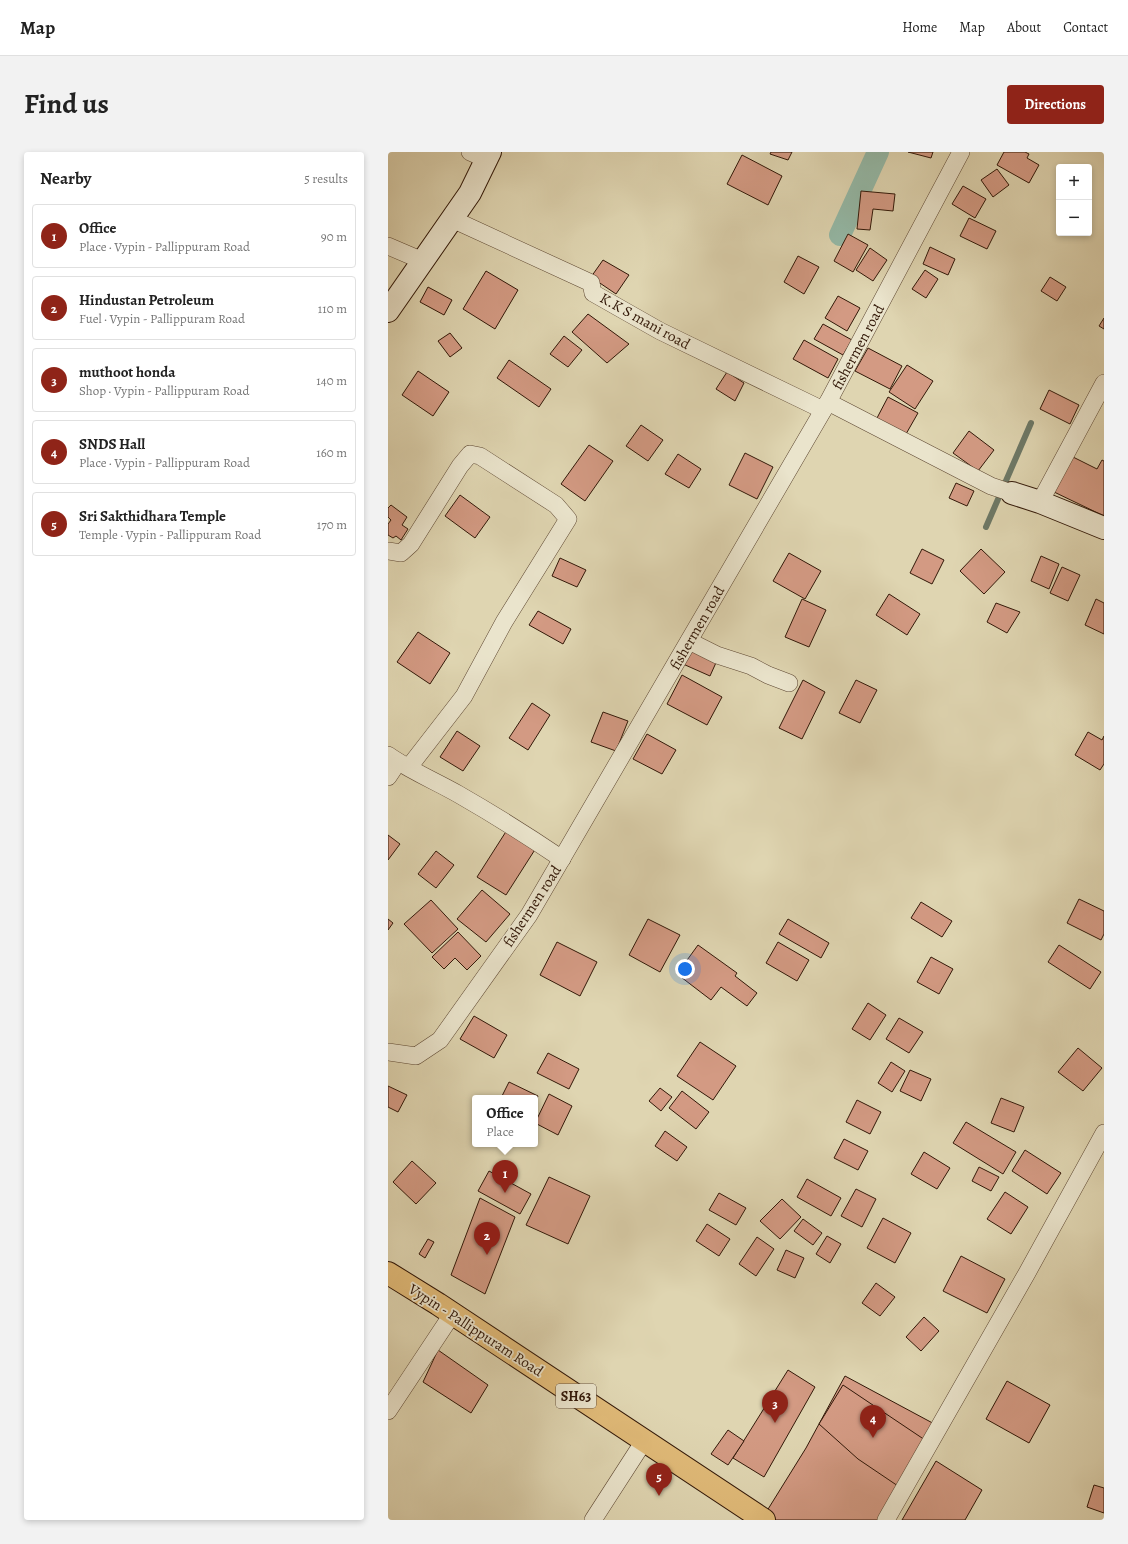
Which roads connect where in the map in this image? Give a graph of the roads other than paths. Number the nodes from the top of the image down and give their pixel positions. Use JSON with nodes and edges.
{"nodes":[{"id":1,"x":960,"y":152,"type":"edge"},
{"id":2,"x":482,"y":154,"type":"edge"},
{"id":3,"x":452,"y":219,"type":"junction"},
{"id":4,"x":388,"y":246,"type":"edge"},
{"id":5,"x":423,"y":261,"type":"junction"},
{"id":6,"x":388,"y":311,"type":"edge"},
{"id":7,"x":1104,"y":383,"type":"edge"},
{"id":8,"x":826,"y":406,"type":"junction"},
{"id":9,"x":1012,"y":493,"type":"joint"},
{"id":10,"x":1040,"y":502,"type":"junction"},
{"id":11,"x":1104,"y":528,"type":"edge"},
{"id":12,"x":388,"y":551,"type":"edge"},
{"id":13,"x":690,"y":641,"type":"junction"},
{"id":14,"x":789,"y":683,"type":"dead end"},
{"id":15,"x":398,"y":761,"type":"edge"},
{"id":16,"x":388,"y":777,"type":"edge"},
{"id":17,"x":562,"y":858,"type":"junction"},
{"id":18,"x":388,"y":1051,"type":"edge"},
{"id":19,"x":1104,"y":1133,"type":"edge"},
{"id":20,"x":1097,"y":1160,"type":"edge"},
{"id":21,"x":388,"y":1273,"type":"edge"},
{"id":22,"x":453,"y":1313,"type":"junction"},
{"id":23,"x":388,"y":1411,"type":"edge"},
{"id":24,"x":644,"y":1441,"type":"junction"},
{"id":25,"x":593,"y":1520,"type":"edge"},
{"id":26,"x":764,"y":1520,"type":"edge"},
{"id":27,"x":886,"y":1520,"type":"edge"}],
"edges":[{"from":1,"to":8,"type":"street","name":"fishermen road"},
{"from":2,"to":3,"type":"main road"},
{"from":3,"to":5,"type":"main road"},
{"from":3,"to":8,"type":"street","name":"K.K S mani road"},
{"from":4,"to":5,"type":"street"},
{"from":5,"to":6,"type":"main road"},
{"from":7,"to":10,"type":"street"},
{"from":8,"to":9,"type":"street"},
{"from":8,"to":13,"type":"street","name":"fishermen road"},
{"from":9,"to":10,"type":"main road"},
{"from":10,"to":11,"type":"main road"},
{"from":12,"to":15,"type":"street"},
{"from":13,"to":14,"type":"street"},
{"from":13,"to":17,"type":"street","name":"fishermen road"},
{"from":15,"to":16,"type":"street"},
{"from":15,"to":17,"type":"street"},
{"from":17,"to":18,"type":"street","name":"fishermen road"},
{"from":19,"to":20,"type":"street"},
{"from":20,"to":27,"type":"street"},
{"from":21,"to":22,"type":"main road","name":"Vypin - Pallippuram Road","number":"SH63"},
{"from":22,"to":23,"type":"street"},
{"from":22,"to":24,"type":"main road","name":"Vypin - Pallippuram Road","number":"SH63"},
{"from":24,"to":25,"type":"street"},
{"from":24,"to":26,"type":"main road","name":"Vypin - Pallippuram Road","number":"SH63"}]}
